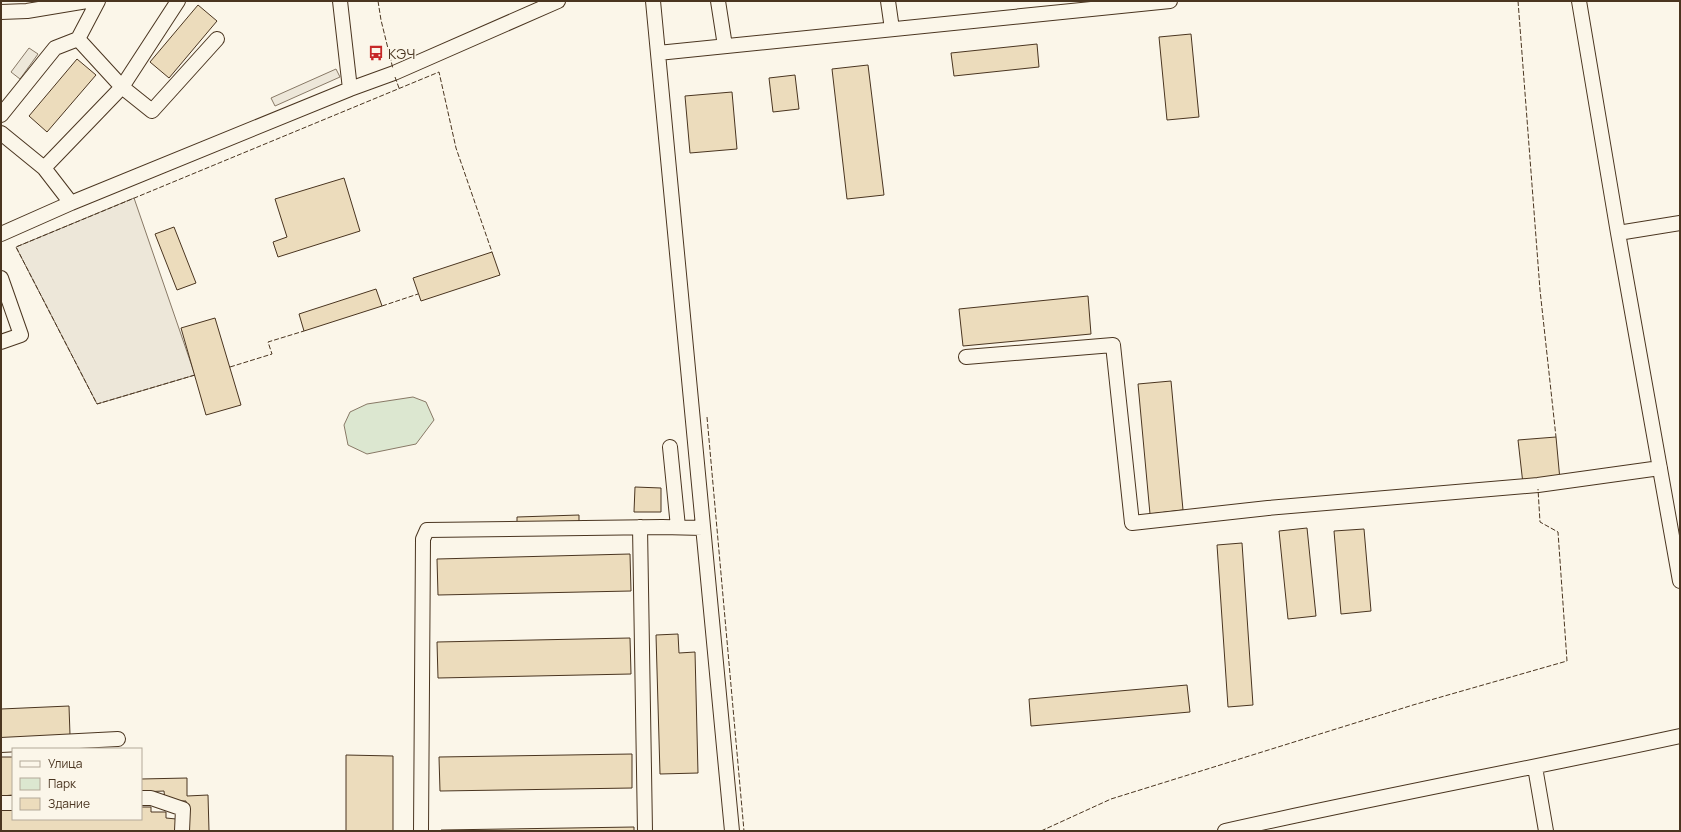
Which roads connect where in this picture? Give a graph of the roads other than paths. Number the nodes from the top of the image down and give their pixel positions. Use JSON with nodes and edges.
{"nodes":[{"id":1,"x":87,"y":1,"type":"edge"},
{"id":2,"x":98,"y":1,"type":"edge"},
{"id":3,"x":178,"y":1,"type":"edge"},
{"id":4,"x":340,"y":1,"type":"edge"},
{"id":5,"x":558,"y":1,"type":"edge"},
{"id":6,"x":653,"y":1,"type":"edge"},
{"id":7,"x":718,"y":1,"type":"edge"},
{"id":8,"x":888,"y":1,"type":"edge"},
{"id":9,"x":1170,"y":1,"type":"edge"},
{"id":10,"x":1579,"y":1,"type":"edge"},
{"id":11,"x":1074,"y":6,"type":"edge"},
{"id":12,"x":1,"y":12,"type":"edge"},
{"id":13,"x":892,"y":29,"type":"junction"},
{"id":14,"x":78,"y":39,"type":"junction"},
{"id":15,"x":217,"y":39,"type":"dead end"},
{"id":16,"x":725,"y":46,"type":"junction"},
{"id":17,"x":658,"y":53,"type":"junction"},
{"id":18,"x":122,"y":87,"type":"junction"},
{"id":19,"x":350,"y":88,"type":"junction"},
{"id":20,"x":1,"y":115,"type":"edge"},
{"id":21,"x":1,"y":133,"type":"edge"},
{"id":22,"x":44,"y":168,"type":"junction"},
{"id":23,"x":71,"y":203,"type":"junction"},
{"id":24,"x":1680,"y":223,"type":"edge"},
{"id":25,"x":1618,"y":233,"type":"junction"},
{"id":26,"x":1,"y":234,"type":"edge"},
{"id":27,"x":1,"y":278,"type":"edge"},
{"id":28,"x":1,"y":342,"type":"edge"},
{"id":29,"x":966,"y":357,"type":"dead end"},
{"id":30,"x":670,"y":447,"type":"dead end"},
{"id":31,"x":1660,"y":468,"type":"junction"},
{"id":32,"x":640,"y":527,"type":"junction"},
{"id":33,"x":678,"y":527,"type":"junction"},
{"id":34,"x":703,"y":528,"type":"junction"},
{"id":35,"x":1680,"y":581,"type":"edge"},
{"id":36,"x":1680,"y":736,"type":"edge"},
{"id":37,"x":118,"y":739,"type":"dead end"},
{"id":38,"x":1,"y":746,"type":"edge"},
{"id":39,"x":1535,"y":767,"type":"junction"},
{"id":40,"x":142,"y":798,"type":"edge"},
{"id":41,"x":1,"y":803,"type":"edge"},
{"id":42,"x":12,"y":803,"type":"edge"},
{"id":43,"x":182,"y":831,"type":"edge"},
{"id":44,"x":421,"y":831,"type":"edge"},
{"id":45,"x":645,"y":831,"type":"edge"},
{"id":46,"x":732,"y":831,"type":"edge"},
{"id":47,"x":1225,"y":831,"type":"edge"},
{"id":48,"x":1546,"y":831,"type":"edge"}],
"edges":[{"from":1,"to":12,"type":"street"},
{"from":2,"to":14,"type":"street"},
{"from":3,"to":18,"type":"street"},
{"from":4,"to":19,"type":"street"},
{"from":5,"to":19,"type":"street"},
{"from":6,"to":17,"type":"street"},
{"from":7,"to":16,"type":"street"},
{"from":8,"to":13,"type":"street"},
{"from":9,"to":11,"type":"street"},
{"from":10,"to":25,"type":"street"},
{"from":11,"to":13,"type":"street"},
{"from":13,"to":16,"type":"street"},
{"from":14,"to":18,"type":"street"},
{"from":14,"to":20,"type":"street"},
{"from":15,"to":18,"type":"street"},
{"from":16,"to":17,"type":"street"},
{"from":17,"to":34,"type":"street"},
{"from":18,"to":22,"type":"street"},
{"from":19,"to":23,"type":"street"},
{"from":21,"to":22,"type":"street"},
{"from":22,"to":23,"type":"street"},
{"from":23,"to":26,"type":"street"},
{"from":24,"to":25,"type":"street"},
{"from":25,"to":31,"type":"street"},
{"from":27,"to":28,"type":"street"},
{"from":29,"to":31,"type":"street"},
{"from":30,"to":33,"type":"street"},
{"from":31,"to":35,"type":"street"},
{"from":32,"to":33,"type":"street"},
{"from":32,"to":44,"type":"street"},
{"from":32,"to":45,"type":"street"},
{"from":33,"to":34,"type":"street"},
{"from":34,"to":46,"type":"street"},
{"from":36,"to":39,"type":"street"},
{"from":37,"to":38,"type":"street"},
{"from":39,"to":47,"type":"street"},
{"from":39,"to":48,"type":"street"},
{"from":40,"to":43,"type":"street"},
{"from":41,"to":42,"type":"street"}]}
